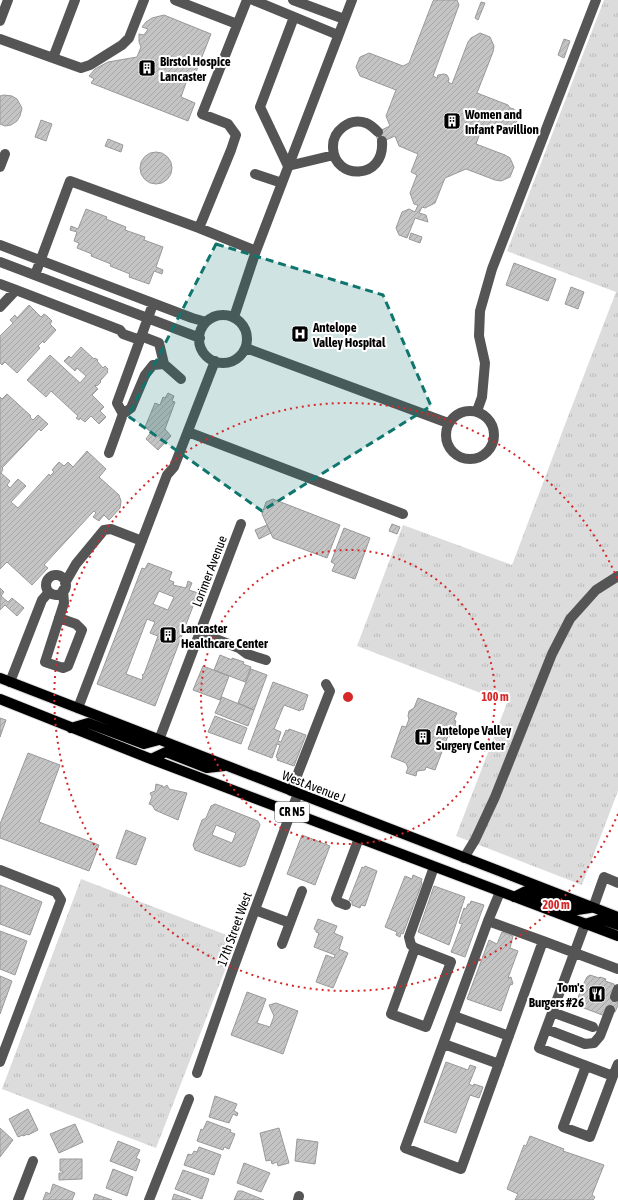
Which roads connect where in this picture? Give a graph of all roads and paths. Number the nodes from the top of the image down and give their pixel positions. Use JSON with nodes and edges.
{"nodes":[{"id":1,"x":8,"y":0,"type":"edge"},
{"id":2,"x":75,"y":0,"type":"edge"},
{"id":3,"x":144,"y":0,"type":"edge"},
{"id":4,"x":175,"y":0,"type":"edge"},
{"id":5,"x":247,"y":0,"type":"edge"},
{"id":6,"x":253,"y":0,"type":"edge"},
{"id":7,"x":293,"y":0,"type":"edge"},
{"id":8,"x":352,"y":0,"type":"edge"},
{"id":9,"x":596,"y":0,"type":"edge"},
{"id":10,"x":294,"y":17,"type":"junction"},
{"id":11,"x":344,"y":19,"type":"junction"},
{"id":12,"x":0,"y":21,"type":"edge"},
{"id":13,"x":237,"y":24,"type":"junction"},
{"id":14,"x":338,"y":34,"type":"junction"},
{"id":15,"x":0,"y":39,"type":"edge"},
{"id":16,"x":53,"y":58,"type":"junction"},
{"id":17,"x":5,"y":154,"type":"dead end"},
{"id":18,"x":334,"y":155,"type":"junction"},
{"id":19,"x":288,"y":166,"type":"junction"},
{"id":20,"x":0,"y":167,"type":"edge"},
{"id":21,"x":255,"y":174,"type":"dead end"},
{"id":22,"x":282,"y":183,"type":"junction"},
{"id":23,"x":199,"y":228,"type":"junction"},
{"id":24,"x":0,"y":245,"type":"edge"},
{"id":25,"x":256,"y":251,"type":"junction"},
{"id":26,"x":40,"y":260,"type":"junction"},
{"id":27,"x":0,"y":262,"type":"edge"},
{"id":28,"x":35,"y":275,"type":"junction"},
{"id":29,"x":0,"y":284,"type":"edge"},
{"id":30,"x":16,"y":290,"type":"junction"},
{"id":31,"x":153,"y":304,"type":"junction"},
{"id":32,"x":0,"y":307,"type":"edge"},
{"id":33,"x":148,"y":318,"type":"junction"},
{"id":34,"x":234,"y":318,"type":"junction"},
{"id":35,"x":206,"y":322,"type":"junction"},
{"id":36,"x":141,"y":338,"type":"junction"},
{"id":37,"x":200,"y":338,"type":"junction"},
{"id":38,"x":246,"y":348,"type":"junction"},
{"id":39,"x":215,"y":361,"type":"junction"},
{"id":40,"x":164,"y":364,"type":"junction"},
{"id":41,"x":181,"y":379,"type":"dead end"},
{"id":42,"x":477,"y":411,"type":"junction"},
{"id":43,"x":123,"y":414,"type":"junction"},
{"id":44,"x":448,"y":423,"type":"junction"},
{"id":45,"x":188,"y":432,"type":"junction"},
{"id":46,"x":108,"y":454,"type":"dead end"},
{"id":47,"x":403,"y":514,"type":"dead end"},
{"id":48,"x":241,"y":524,"type":"dead end"},
{"id":49,"x":142,"y":541,"type":"junction"},
{"id":50,"x":618,"y":576,"type":"edge"},
{"id":51,"x":64,"y":587,"type":"junction"},
{"id":52,"x":49,"y":592,"type":"junction"},
{"id":53,"x":59,"y":618,"type":"junction"},
{"id":54,"x":200,"y":633,"type":"junction"},
{"id":55,"x":266,"y":660,"type":"dead end"},
{"id":56,"x":0,"y":678,"type":"edge"},
{"id":57,"x":10,"y":682,"type":"junction"},
{"id":58,"x":326,"y":684,"type":"dead end"},
{"id":59,"x":0,"y":699,"type":"edge"},
{"id":60,"x":78,"y":708,"type":"junction"},
{"id":61,"x":70,"y":728,"type":"junction"},
{"id":62,"x":159,"y":740,"type":"junction"},
{"id":63,"x":151,"y":759,"type":"junction"},
{"id":64,"x":226,"y":766,"type":"junction"},
{"id":65,"x":294,"y":792,"type":"junction"},
{"id":66,"x":291,"y":812,"type":"junction"},
{"id":67,"x":359,"y":838,"type":"junction"},
{"id":68,"x":464,"y":858,"type":"junction"},
{"id":69,"x":434,"y":867,"type":"junction"},
{"id":70,"x":0,"y":870,"type":"edge"},
{"id":71,"x":618,"y":883,"type":"edge"},
{"id":72,"x":302,"y":891,"type":"dead end"},
{"id":73,"x":500,"y":892,"type":"junction"},
{"id":74,"x":514,"y":897,"type":"junction"},
{"id":75,"x":346,"y":905,"type":"dead end"},
{"id":76,"x":592,"y":908,"type":"junction"},
{"id":77,"x":255,"y":910,"type":"junction"},
{"id":78,"x":618,"y":917,"type":"edge"},
{"id":79,"x":488,"y":921,"type":"junction"},
{"id":80,"x":290,"y":923,"type":"junction"},
{"id":81,"x":585,"y":924,"type":"junction"},
{"id":82,"x":618,"y":925,"type":"edge"},
{"id":83,"x":618,"y":936,"type":"edge"},
{"id":84,"x":543,"y":941,"type":"junction"},
{"id":85,"x":282,"y":944,"type":"dead end"},
{"id":86,"x":415,"y":948,"type":"junction"},
{"id":87,"x":574,"y":953,"type":"junction"},
{"id":88,"x":618,"y":969,"type":"edge"},
{"id":89,"x":610,"y":1010,"type":"dead end"},
{"id":90,"x":552,"y":1012,"type":"junction"},
{"id":91,"x":454,"y":1016,"type":"junction"},
{"id":92,"x":593,"y":1027,"type":"dead end"},
{"id":93,"x":546,"y":1029,"type":"junction"},
{"id":94,"x":509,"y":1036,"type":"junction"},
{"id":95,"x":444,"y":1044,"type":"junction"},
{"id":96,"x":0,"y":1062,"type":"edge"},
{"id":97,"x":499,"y":1064,"type":"junction"},
{"id":98,"x":618,"y":1064,"type":"edge"},
{"id":99,"x":586,"y":1066,"type":"junction"},
{"id":100,"x":197,"y":1073,"type":"dead end"},
{"id":101,"x":614,"y":1076,"type":"junction"},
{"id":102,"x":189,"y":1099,"type":"dead end"},
{"id":103,"x":33,"y":1161,"type":"dead end"},
{"id":104,"x":18,"y":1200,"type":"edge"},
{"id":105,"x":149,"y":1200,"type":"edge"}],
"edges":[{"from":1,"to":12,"type":"street"},
{"from":2,"to":16,"type":"street"},
{"from":3,"to":16,"type":"street"},
{"from":4,"to":13,"type":"street"},
{"from":5,"to":13,"type":"street"},
{"from":6,"to":10,"type":"street"},
{"from":7,"to":11,"type":"street"},
{"from":8,"to":11,"type":"street"},
{"from":9,"to":42,"type":"street"},
{"from":10,"to":14,"type":"street"},
{"from":10,"to":19,"type":"street"},
{"from":11,"to":14,"type":"street"},
{"from":13,"to":23,"type":"street"},
{"from":14,"to":19,"type":"street"},
{"from":15,"to":16,"type":"street"},
{"from":17,"to":20,"type":"street"},
{"from":18,"to":18,"type":"street"},
{"from":18,"to":19,"type":"street"},
{"from":19,"to":22,"type":"street"},
{"from":21,"to":22,"type":"street"},
{"from":22,"to":25,"type":"street"},
{"from":23,"to":25,"type":"street"},
{"from":23,"to":26,"type":"street"},
{"from":24,"to":26,"type":"street"},
{"from":25,"to":34,"type":"street"},
{"from":26,"to":28,"type":"street"},
{"from":26,"to":31,"type":"street"},
{"from":27,"to":28,"type":"street"},
{"from":28,"to":33,"type":"street"},
{"from":29,"to":30,"type":"street"},
{"from":30,"to":32,"type":"street"},
{"from":30,"to":36,"type":"street"},
{"from":31,"to":33,"type":"street"},
{"from":31,"to":35,"type":"street"},
{"from":33,"to":36,"type":"street"},
{"from":33,"to":37,"type":"street"},
{"from":34,"to":35,"type":"street"},
{"from":34,"to":38,"type":"street"},
{"from":35,"to":37,"type":"street"},
{"from":36,"to":40,"type":"street"},
{"from":36,"to":43,"type":"street"},
{"from":37,"to":39,"type":"street"},
{"from":38,"to":39,"type":"street"},
{"from":38,"to":44,"type":"street"},
{"from":39,"to":45,"type":"street"},
{"from":40,"to":41,"type":"street"},
{"from":40,"to":43,"type":"street"},
{"from":42,"to":44,"type":"street"},
{"from":42,"to":44,"type":"street"},
{"from":43,"to":46,"type":"street"},
{"from":45,"to":47,"type":"street"},
{"from":45,"to":49,"type":"street"},
{"from":48,"to":54,"type":"street","name":"Lorimer Avenue"},
{"from":49,"to":51,"type":"street"},
{"from":49,"to":60,"type":"street"},
{"from":50,"to":68,"type":"street"},
{"from":51,"to":52,"type":"street"},
{"from":51,"to":52,"type":"street"},
{"from":51,"to":53,"type":"street"},
{"from":52,"to":57,"type":"street"},
{"from":53,"to":53,"type":"street"},
{"from":54,"to":55,"type":"street"},
{"from":54,"to":62,"type":"street","name":"Lorimer Avenue"},
{"from":56,"to":57,"type":"main road","name":"West Avenue J","number":"CR N5"},
{"from":57,"to":60,"type":"main road","name":"West Avenue J","number":"CR N5"},
{"from":58,"to":65,"type":"street","name":"17th Street West"},
{"from":59,"to":61,"type":"main road","number":"CR N5"},
{"from":60,"to":62,"type":"main road","name":"West Avenue J","number":"CR N5"},
{"from":61,"to":62,"type":"main road"},
{"from":61,"to":63,"type":"main road","number":"CR N5"},
{"from":62,"to":64,"type":"main road","name":"West Avenue J","number":"CR N5"},
{"from":63,"to":64,"type":"main road"},
{"from":63,"to":66,"type":"main road","number":"CR N5"},
{"from":64,"to":65,"type":"main road","name":"West Avenue J","number":"CR N5"},
{"from":65,"to":66,"type":"street","name":"17th Street West"},
{"from":65,"to":68,"type":"main road","name":"West Avenue J","number":"CR N5"},
{"from":66,"to":67,"type":"main road","number":"CR N5"},
{"from":66,"to":77,"type":"street","name":"17th Street West"},
{"from":67,"to":69,"type":"main road","number":"CR N5"},
{"from":67,"to":75,"type":"street"},
{"from":68,"to":76,"type":"main road","name":"West Avenue J","number":"CR N5"},
{"from":69,"to":73,"type":"main road","number":"CR N5"},
{"from":69,"to":86,"type":"street"},
{"from":70,"to":96,"type":"street"},
{"from":71,"to":76,"type":"street"},
{"from":72,"to":80,"type":"street"},
{"from":73,"to":74,"type":"main road","number":"CR N5"},
{"from":73,"to":79,"type":"street"},
{"from":74,"to":76,"type":"main road"},
{"from":74,"to":81,"type":"main road","number":"CR N5"},
{"from":76,"to":78,"type":"main road","name":"West Avenue J","number":"CR N5"},
{"from":77,"to":80,"type":"street"},
{"from":77,"to":100,"type":"street","name":"17th Street West"},
{"from":79,"to":84,"type":"street"},
{"from":79,"to":91,"type":"street"},
{"from":80,"to":85,"type":"street"},
{"from":81,"to":82,"type":"main road"},
{"from":81,"to":83,"type":"main road","number":"CR N5"},
{"from":81,"to":87,"type":"street"},
{"from":84,"to":87,"type":"street"},
{"from":84,"to":94,"type":"street"},
{"from":86,"to":86,"type":"street"},
{"from":87,"to":88,"type":"street"},
{"from":87,"to":90,"type":"street"},
{"from":89,"to":93,"type":"street"},
{"from":90,"to":92,"type":"street"},
{"from":90,"to":93,"type":"street"},
{"from":91,"to":94,"type":"street"},
{"from":91,"to":95,"type":"street"},
{"from":93,"to":99,"type":"street"},
{"from":94,"to":97,"type":"street"},
{"from":95,"to":97,"type":"street"},
{"from":95,"to":97,"type":"street"},
{"from":98,"to":101,"type":"street"},
{"from":99,"to":101,"type":"street"},
{"from":99,"to":101,"type":"street"},
{"from":102,"to":105,"type":"street"},
{"from":103,"to":104,"type":"street"}]}
